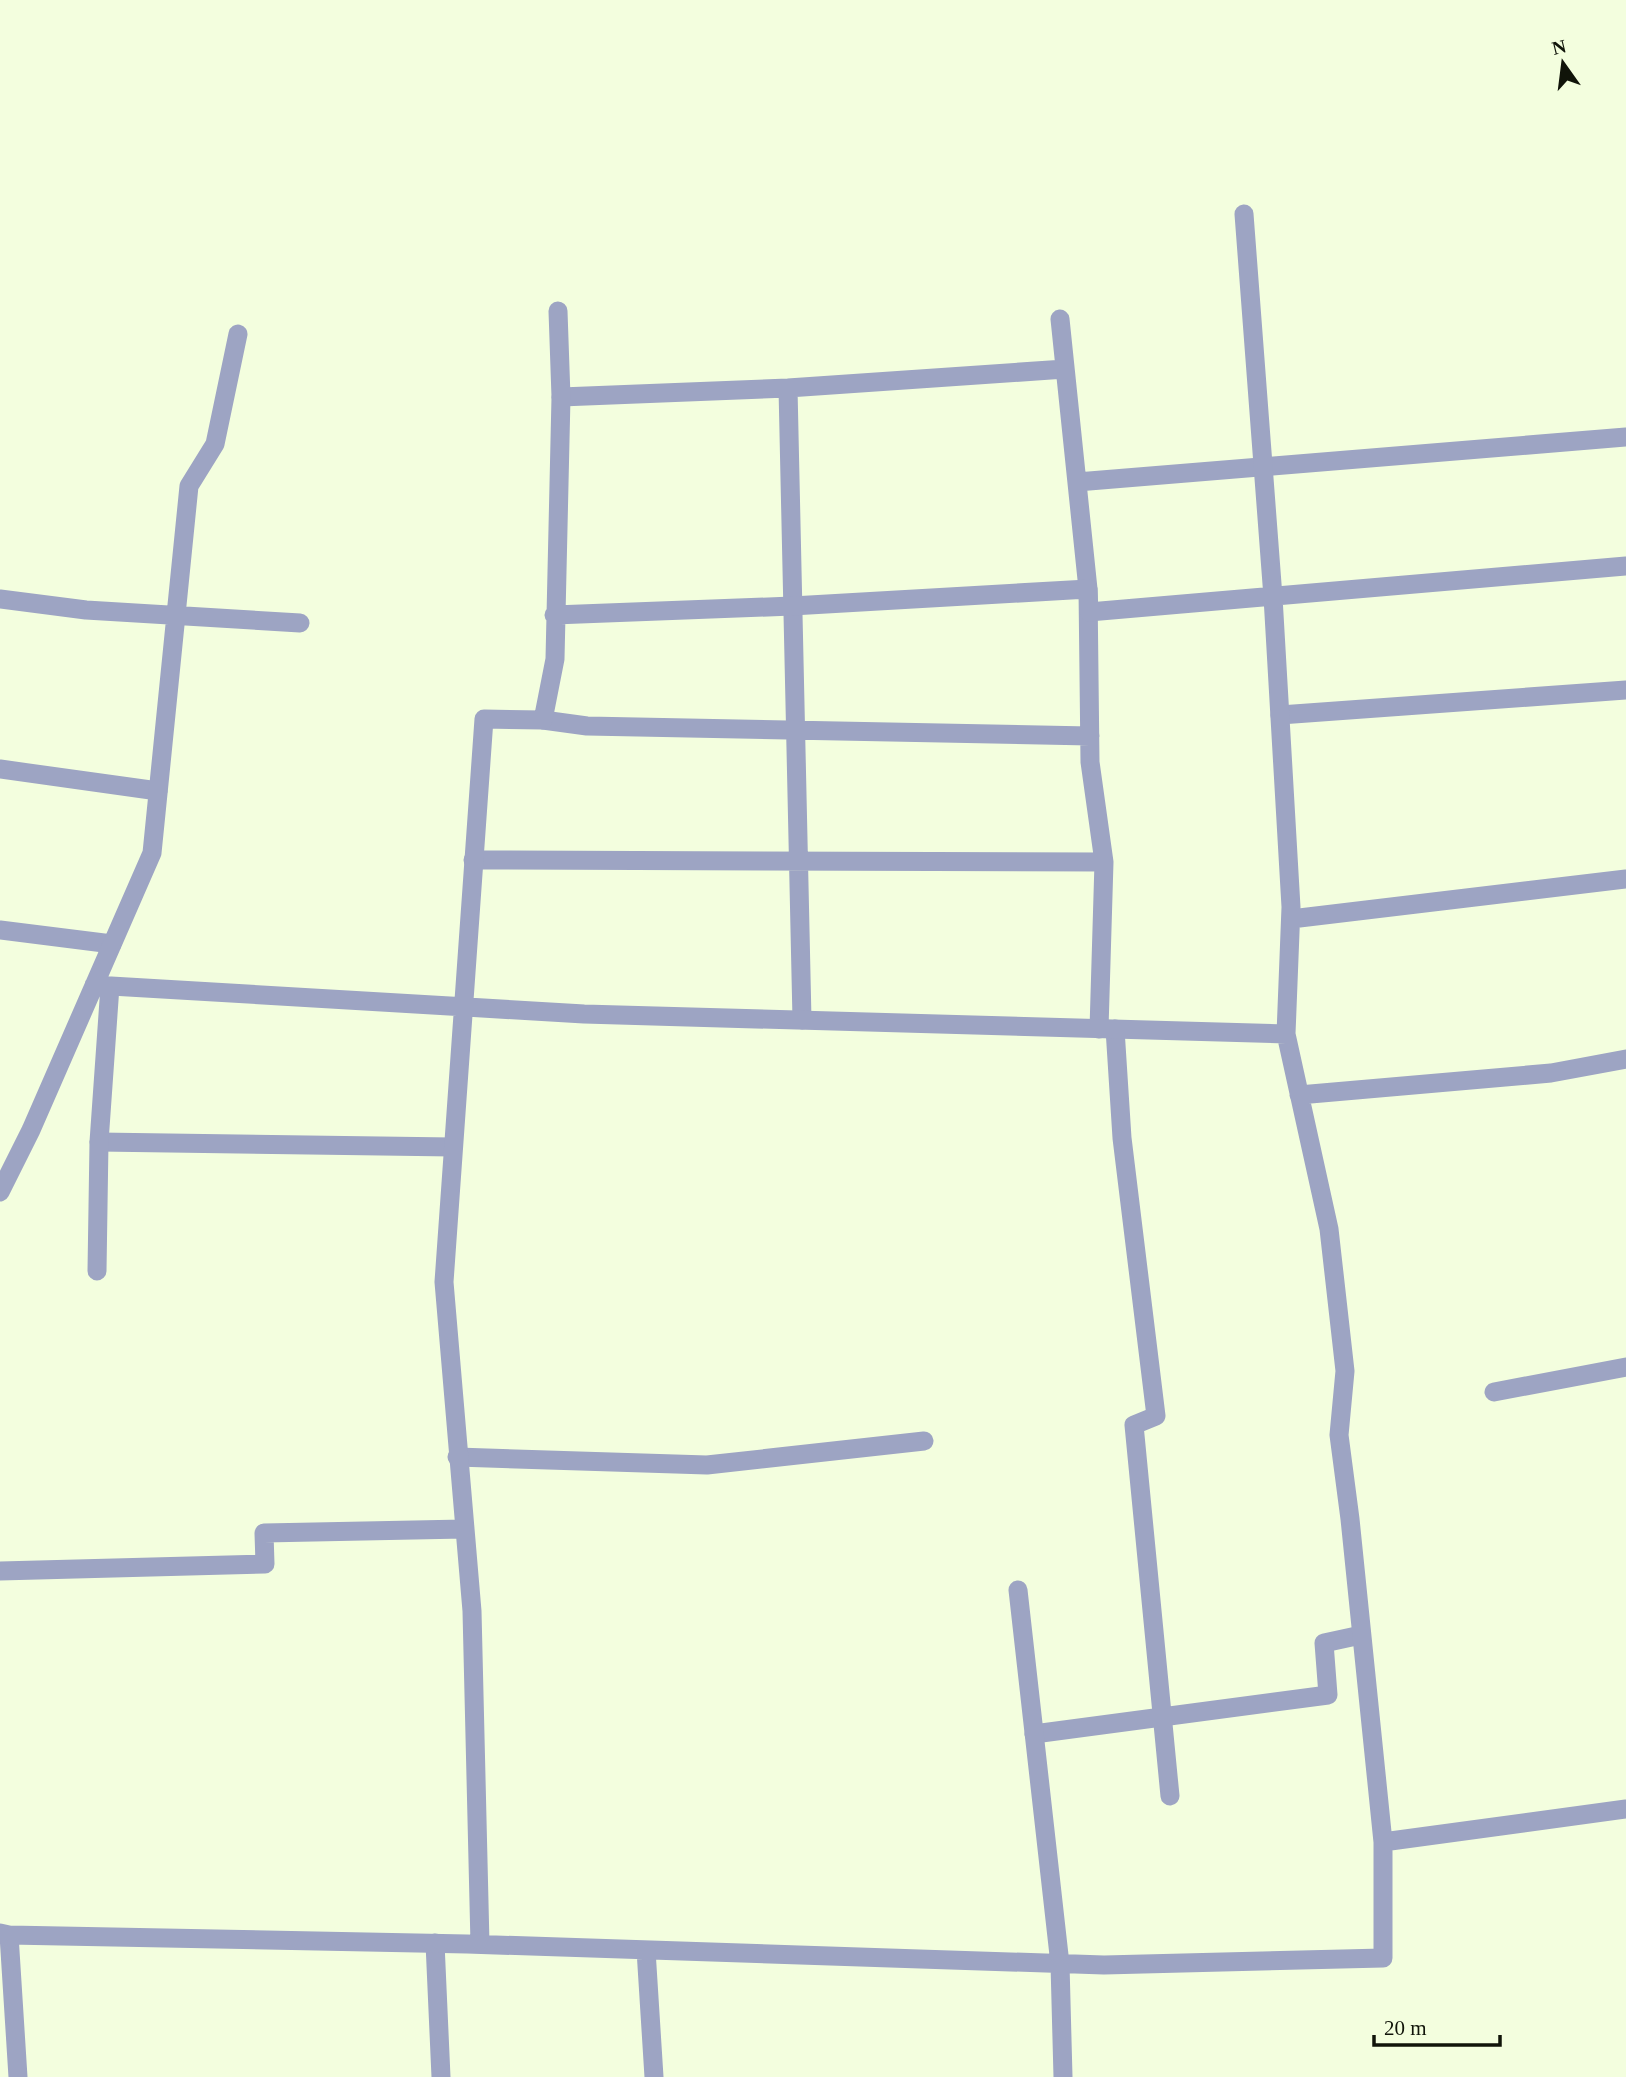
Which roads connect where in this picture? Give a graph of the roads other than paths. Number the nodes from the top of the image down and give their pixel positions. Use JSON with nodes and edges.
{"nodes":[{"id":1,"x":1244,"y":214,"type":"dead end"},
{"id":2,"x":558,"y":311,"type":"dead end"},
{"id":3,"x":1060,"y":319,"type":"dead end"},
{"id":4,"x":239,"y":334,"type":"dead end"},
{"id":5,"x":1065,"y":369,"type":"junction"},
{"id":6,"x":788,"y":388,"type":"junction"},
{"id":7,"x":561,"y":397,"type":"junction"},
{"id":8,"x":1626,"y":437,"type":"edge"},
{"id":9,"x":1264,"y":467,"type":"junction"},
{"id":10,"x":1077,"y":482,"type":"junction"},
{"id":11,"x":1626,"y":566,"type":"edge"},
{"id":12,"x":1088,"y":589,"type":"junction"},
{"id":13,"x":1273,"y":597,"type":"junction"},
{"id":14,"x":0,"y":599,"type":"edge"},
{"id":15,"x":792,"y":606,"type":"junction"},
{"id":16,"x":1089,"y":612,"type":"junction"},
{"id":17,"x":554,"y":615,"type":"junction"},
{"id":18,"x":176,"y":616,"type":"junction"},
{"id":19,"x":300,"y":623,"type":"dead end"},
{"id":20,"x":1626,"y":690,"type":"edge"},
{"id":21,"x":1280,"y":715,"type":"junction"},
{"id":22,"x":543,"y":720,"type":"junction"},
{"id":23,"x":797,"y":731,"type":"junction"},
{"id":24,"x":1090,"y":736,"type":"junction"},
{"id":25,"x":0,"y":769,"type":"edge"},
{"id":26,"x":158,"y":791,"type":"junction"},
{"id":27,"x":473,"y":860,"type":"junction"},
{"id":28,"x":798,"y":861,"type":"junction"},
{"id":29,"x":1104,"y":862,"type":"junction"},
{"id":30,"x":1626,"y":879,"type":"edge"},
{"id":31,"x":1291,"y":919,"type":"junction"},
{"id":32,"x":0,"y":930,"type":"edge"},
{"id":33,"x":112,"y":944,"type":"junction"},
{"id":34,"x":102,"y":985,"type":"junction"},
{"id":35,"x":463,"y":1005,"type":"junction"},
{"id":36,"x":802,"y":1020,"type":"junction"},
{"id":37,"x":1107,"y":1029,"type":"junction"},
{"id":38,"x":1286,"y":1034,"type":"junction"},
{"id":39,"x":1626,"y":1059,"type":"edge"},
{"id":40,"x":1299,"y":1096,"type":"junction"},
{"id":41,"x":99,"y":1142,"type":"junction"},
{"id":42,"x":453,"y":1147,"type":"junction"},
{"id":43,"x":0,"y":1192,"type":"edge"},
{"id":44,"x":97,"y":1271,"type":"dead end"},
{"id":45,"x":1626,"y":1367,"type":"edge"},
{"id":46,"x":1494,"y":1392,"type":"dead end"},
{"id":47,"x":924,"y":1441,"type":"dead end"},
{"id":48,"x":457,"y":1457,"type":"junction"},
{"id":49,"x":464,"y":1529,"type":"junction"},
{"id":50,"x":0,"y":1571,"type":"edge"},
{"id":51,"x":1018,"y":1590,"type":"dead end"},
{"id":52,"x":1361,"y":1635,"type":"junction"},
{"id":53,"x":1162,"y":1717,"type":"junction"},
{"id":54,"x":1034,"y":1734,"type":"junction"},
{"id":55,"x":1170,"y":1796,"type":"dead end"},
{"id":56,"x":1626,"y":1809,"type":"edge"},
{"id":57,"x":1383,"y":1842,"type":"junction"},
{"id":58,"x":5,"y":1934,"type":"edge"},
{"id":59,"x":435,"y":1943,"type":"junction"},
{"id":60,"x":480,"y":1944,"type":"junction"},
{"id":61,"x":646,"y":1950,"type":"junction"},
{"id":62,"x":1060,"y":1964,"type":"junction"},
{"id":63,"x":18,"y":2077,"type":"edge"},
{"id":64,"x":441,"y":2077,"type":"edge"},
{"id":65,"x":654,"y":2077,"type":"edge"},
{"id":66,"x":1063,"y":2077,"type":"edge"}],
"edges":[{"from":1,"to":9,"type":"street"},
{"from":2,"to":7,"type":"street"},
{"from":3,"to":5,"type":"street"},
{"from":4,"to":18,"type":"street"},
{"from":5,"to":6,"type":"street"},
{"from":5,"to":10,"type":"street"},
{"from":6,"to":7,"type":"street"},
{"from":6,"to":15,"type":"street"},
{"from":7,"to":17,"type":"street"},
{"from":8,"to":9,"type":"street"},
{"from":9,"to":10,"type":"street"},
{"from":9,"to":13,"type":"street"},
{"from":10,"to":12,"type":"street"},
{"from":11,"to":13,"type":"street"},
{"from":12,"to":15,"type":"street"},
{"from":12,"to":16,"type":"street"},
{"from":13,"to":16,"type":"street"},
{"from":13,"to":21,"type":"street"},
{"from":14,"to":18,"type":"street"},
{"from":15,"to":17,"type":"street"},
{"from":15,"to":23,"type":"street"},
{"from":16,"to":24,"type":"street"},
{"from":17,"to":22,"type":"street"},
{"from":18,"to":19,"type":"street"},
{"from":18,"to":26,"type":"street"},
{"from":20,"to":21,"type":"street"},
{"from":21,"to":31,"type":"street"},
{"from":22,"to":23,"type":"street"},
{"from":22,"to":27,"type":"street"},
{"from":23,"to":24,"type":"street"},
{"from":23,"to":28,"type":"street"},
{"from":24,"to":29,"type":"street"},
{"from":25,"to":26,"type":"street"},
{"from":26,"to":33,"type":"street"},
{"from":27,"to":28,"type":"street"},
{"from":27,"to":35,"type":"street"},
{"from":28,"to":29,"type":"street"},
{"from":28,"to":36,"type":"street"},
{"from":29,"to":37,"type":"street"},
{"from":30,"to":31,"type":"street"},
{"from":31,"to":38,"type":"street"},
{"from":32,"to":33,"type":"street"},
{"from":33,"to":34,"type":"street"},
{"from":34,"to":35,"type":"street"},
{"from":34,"to":41,"type":"street"},
{"from":34,"to":43,"type":"street"},
{"from":35,"to":36,"type":"street"},
{"from":35,"to":42,"type":"street"},
{"from":36,"to":37,"type":"street"},
{"from":37,"to":38,"type":"street"},
{"from":37,"to":53,"type":"street"},
{"from":38,"to":40,"type":"street"},
{"from":39,"to":40,"type":"street"},
{"from":40,"to":52,"type":"street"},
{"from":41,"to":42,"type":"street"},
{"from":41,"to":44,"type":"street"},
{"from":42,"to":48,"type":"street"},
{"from":45,"to":46,"type":"street"},
{"from":47,"to":48,"type":"street"},
{"from":48,"to":49,"type":"street"},
{"from":49,"to":50,"type":"street"},
{"from":49,"to":60,"type":"street"},
{"from":51,"to":54,"type":"street"},
{"from":52,"to":53,"type":"street"},
{"from":52,"to":57,"type":"street"},
{"from":53,"to":54,"type":"street"},
{"from":53,"to":55,"type":"street"},
{"from":54,"to":62,"type":"street"},
{"from":56,"to":57,"type":"street"},
{"from":57,"to":62,"type":"street"},
{"from":58,"to":59,"type":"street"},
{"from":58,"to":63,"type":"street"},
{"from":59,"to":60,"type":"street"},
{"from":59,"to":64,"type":"street"},
{"from":60,"to":61,"type":"street"},
{"from":61,"to":62,"type":"street"},
{"from":61,"to":65,"type":"street"},
{"from":62,"to":66,"type":"street"}]}
